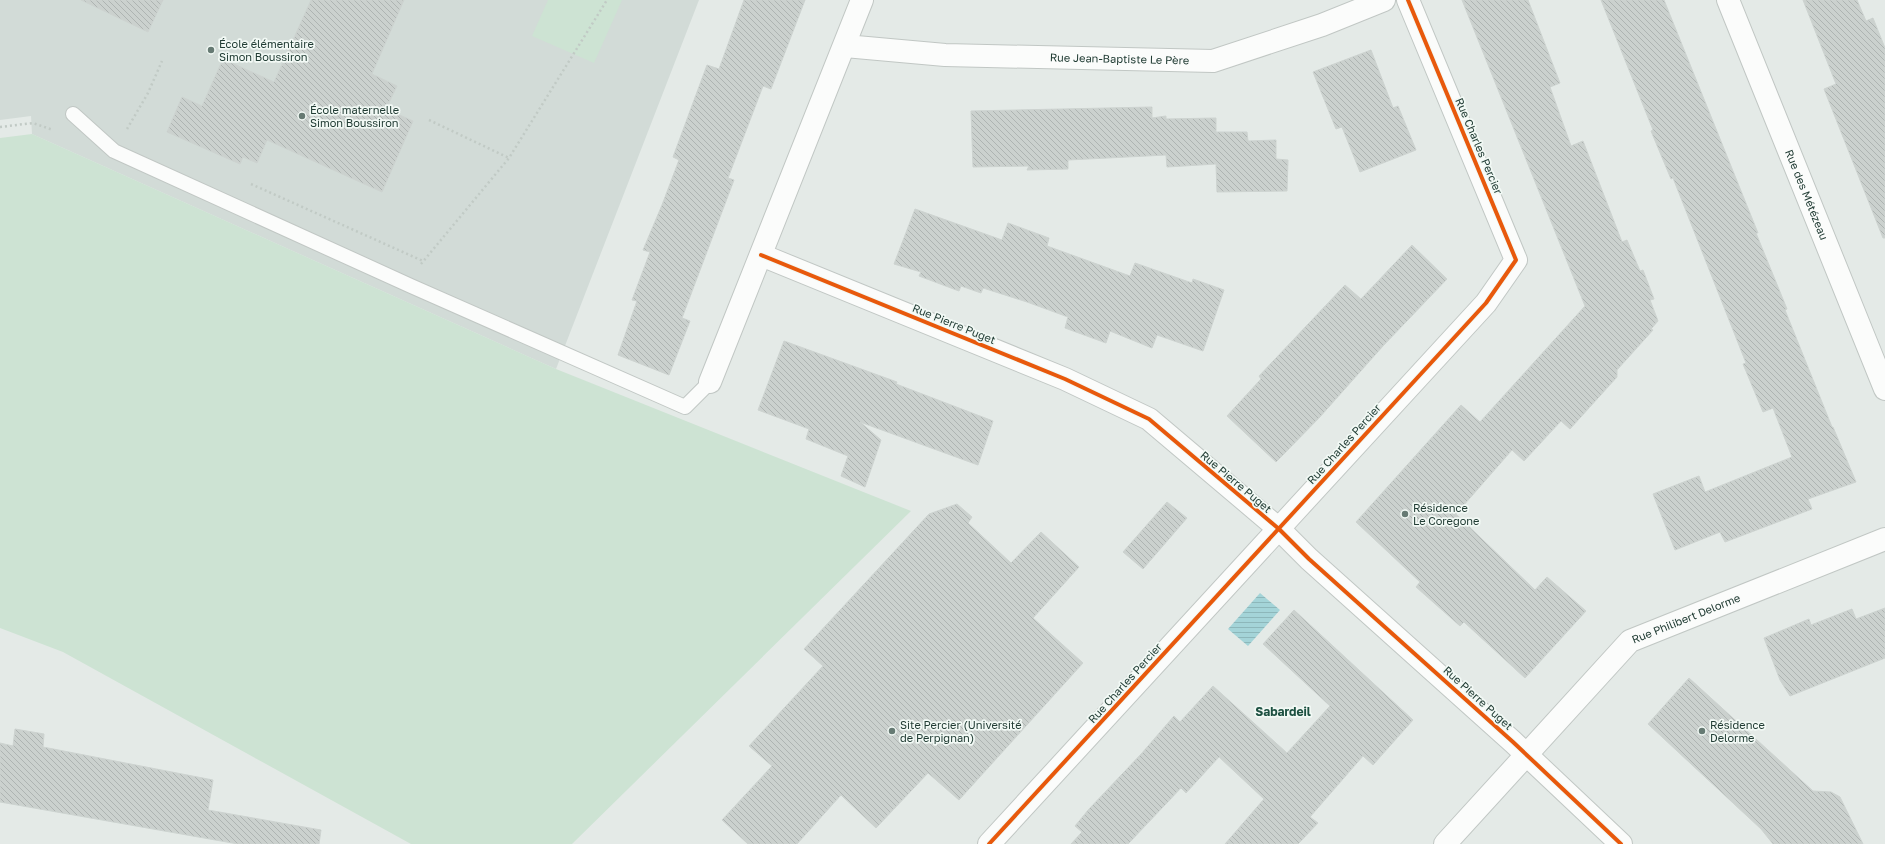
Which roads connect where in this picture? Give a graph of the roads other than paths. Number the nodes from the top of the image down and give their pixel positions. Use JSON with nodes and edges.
{"nodes":[{"id":1,"x":862,"y":0,"type":"edge"},
{"id":2,"x":1384,"y":0,"type":"edge"},
{"id":3,"x":1408,"y":0,"type":"edge"},
{"id":4,"x":1728,"y":0,"type":"edge"},
{"id":5,"x":845,"y":46,"type":"junction"},
{"id":6,"x":73,"y":114,"type":"dead end"},
{"id":7,"x":761,"y":255,"type":"junction"},
{"id":8,"x":710,"y":382,"type":"joint"},
{"id":9,"x":1885,"y":389,"type":"edge"},
{"id":10,"x":1279,"y":529,"type":"junction"},
{"id":11,"x":1885,"y":539,"type":"edge"},
{"id":12,"x":1525,"y":754,"type":"junction"},
{"id":13,"x":989,"y":844,"type":"edge"},
{"id":14,"x":1445,"y":844,"type":"edge"},
{"id":15,"x":1621,"y":844,"type":"edge"}],
"edges":[{"from":1,"to":5,"type":"street"},
{"from":2,"to":5,"type":"street","name":"Rue Jean-Baptiste Le Père"},
{"from":3,"to":10,"type":"street","name":"Rue Charles Percier"},
{"from":4,"to":9,"type":"street","name":"Rue des Métézeau"},
{"from":5,"to":7,"type":"street"},
{"from":6,"to":8,"type":"lane"},
{"from":7,"to":8,"type":"street"},
{"from":7,"to":10,"type":"street","name":"Rue Pierre Puget"},
{"from":10,"to":12,"type":"street","name":"Rue Pierre Puget"},
{"from":10,"to":13,"type":"street","name":"Rue Charles Percier"},
{"from":11,"to":12,"type":"street","name":"Rue Philibert Delorme"},
{"from":12,"to":14,"type":"street","name":"Rue Philibert Delorme"},
{"from":12,"to":15,"type":"street","name":"Rue Pierre Puget"}]}
